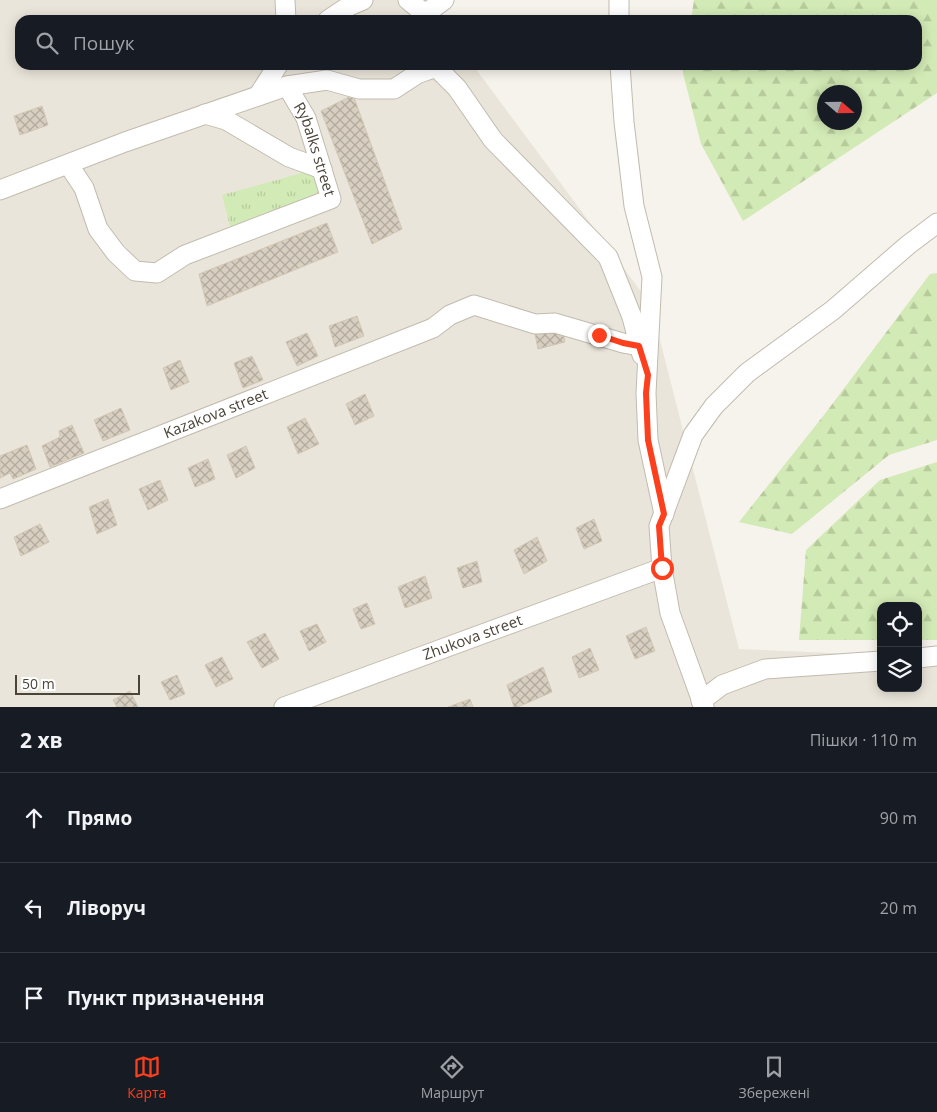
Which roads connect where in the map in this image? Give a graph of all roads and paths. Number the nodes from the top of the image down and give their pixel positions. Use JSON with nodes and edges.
{"nodes":[{"id":1,"x":285,"y":0,"type":"edge"},
{"id":2,"x":363,"y":0,"type":"edge"},
{"id":3,"x":408,"y":0,"type":"edge"},
{"id":4,"x":444,"y":0,"type":"edge"},
{"id":5,"x":618,"y":0,"type":"edge"},
{"id":6,"x":286,"y":15,"type":"edge"},
{"id":7,"x":336,"y":15,"type":"edge"},
{"id":8,"x":423,"y":15,"type":"edge"},
{"id":9,"x":427,"y":15,"type":"edge"},
{"id":10,"x":619,"y":15,"type":"edge"},
{"id":11,"x":275,"y":70,"type":"edge"},
{"id":12,"x":426,"y":70,"type":"edge"},
{"id":13,"x":440,"y":70,"type":"edge"},
{"id":14,"x":620,"y":70,"type":"edge"},
{"id":15,"x":287,"y":86,"type":"junction"},
{"id":16,"x":258,"y":96,"type":"junction"},
{"id":17,"x":205,"y":114,"type":"junction"},
{"id":18,"x":68,"y":164,"type":"junction"},
{"id":19,"x":322,"y":168,"type":"junction"},
{"id":20,"x":0,"y":190,"type":"edge"},
{"id":21,"x":937,"y":223,"type":"edge"},
{"id":22,"x":639,"y":346,"type":"junction"},
{"id":23,"x":648,"y":375,"type":"junction"},
{"id":24,"x":0,"y":499,"type":"edge"},
{"id":25,"x":664,"y":514,"type":"junction"},
{"id":26,"x":662,"y":568,"type":"junction"},
{"id":27,"x":937,"y":656,"type":"edge"},
{"id":28,"x":922,"y":658,"type":"edge"},
{"id":29,"x":877,"y":661,"type":"edge"},
{"id":30,"x":702,"y":704,"type":"edge"},
{"id":31,"x":284,"y":707,"type":"edge"}],
"edges":[{"from":1,"to":6,"type":"street"},
{"from":2,"to":7,"type":"street"},
{"from":3,"to":8,"type":"street"},
{"from":4,"to":9,"type":"street"},
{"from":5,"to":10,"type":"street"},
{"from":11,"to":16,"type":"street"},
{"from":12,"to":15,"type":"street"},
{"from":13,"to":22,"type":"street"},
{"from":14,"to":23,"type":"street"},
{"from":15,"to":16,"type":"street","name":"Rybalks street"},
{"from":15,"to":19,"type":"street","name":"Rybalks street"},
{"from":16,"to":17,"type":"street","name":"Rybalks street"},
{"from":17,"to":18,"type":"street","name":"Rybalks street"},
{"from":17,"to":19,"type":"street"},
{"from":18,"to":19,"type":"street","name":"Rybalks street"},
{"from":18,"to":20,"type":"street","name":"Rybalks street"},
{"from":21,"to":25,"type":"street"},
{"from":22,"to":23,"type":"street"},
{"from":22,"to":24,"type":"street","name":"Kazakova street"},
{"from":23,"to":25,"type":"street"},
{"from":25,"to":26,"type":"street"},
{"from":26,"to":30,"type":"street"},
{"from":26,"to":31,"type":"street","name":"Zhukova street"},
{"from":27,"to":28,"type":"street"},
{"from":29,"to":30,"type":"street"}]}
